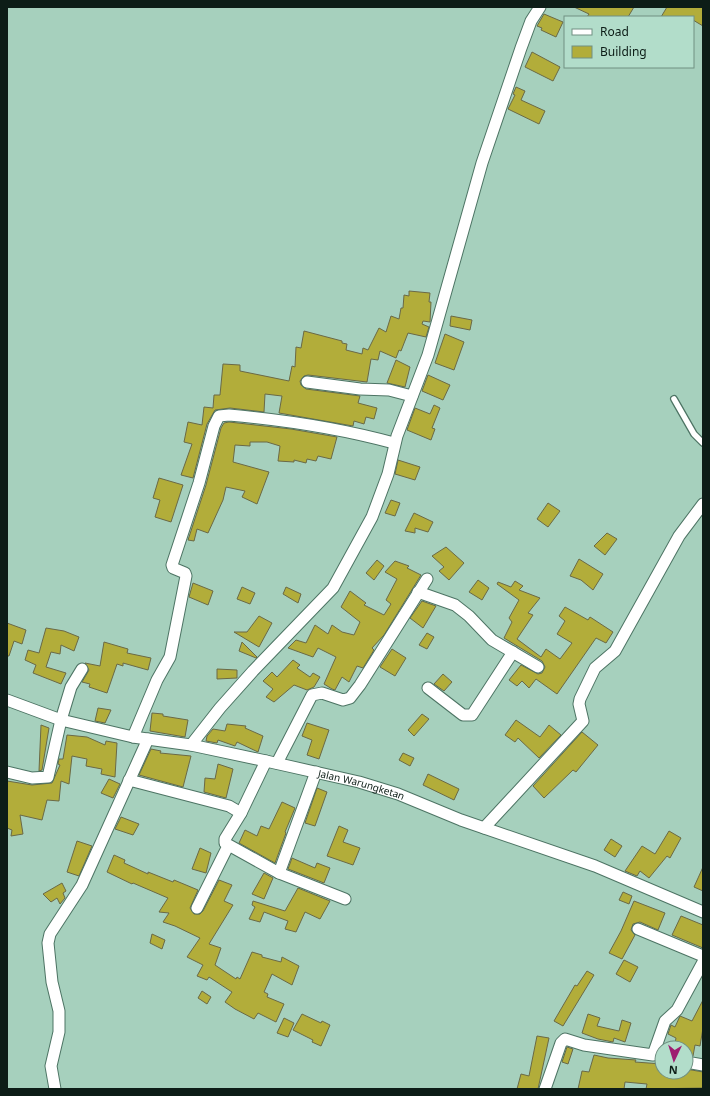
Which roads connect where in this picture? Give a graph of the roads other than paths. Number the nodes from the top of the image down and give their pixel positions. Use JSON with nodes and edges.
{"nodes":[{"id":1,"x":540,"y":7,"type":"edge"},
{"id":2,"x":308,"y":382,"type":"dead end"},
{"id":3,"x":412,"y":396,"type":"junction"},
{"id":4,"x":674,"y":399,"type":"dead end"},
{"id":5,"x":394,"y":443,"type":"junction"},
{"id":6,"x":703,"y":443,"type":"edge"},
{"id":7,"x":703,"y":504,"type":"edge"},
{"id":8,"x":427,"y":579,"type":"dead end"},
{"id":9,"x":418,"y":592,"type":"junction"},
{"id":10,"x":513,"y":652,"type":"junction"},
{"id":11,"x":538,"y":667,"type":"dead end"},
{"id":12,"x":82,"y":669,"type":"dead end"},
{"id":13,"x":428,"y":688,"type":"dead end"},
{"id":14,"x":7,"y":700,"type":"edge"},
{"id":15,"x":61,"y":720,"type":"junction"},
{"id":16,"x":133,"y":737,"type":"junction"},
{"id":17,"x":148,"y":739,"type":"junction"},
{"id":18,"x":191,"y":745,"type":"junction"},
{"id":19,"x":271,"y":762,"type":"junction"},
{"id":20,"x":7,"y":772,"type":"edge"},
{"id":21,"x":316,"y":772,"type":"junction"},
{"id":22,"x":128,"y":780,"type":"junction"},
{"id":23,"x":241,"y":813,"type":"junction"},
{"id":24,"x":484,"y":828,"type":"junction"},
{"id":25,"x":228,"y":846,"type":"junction"},
{"id":26,"x":279,"y":873,"type":"junction"},
{"id":27,"x":345,"y":899,"type":"dead end"},
{"id":28,"x":197,"y":908,"type":"dead end"},
{"id":29,"x":703,"y":912,"type":"edge"},
{"id":30,"x":638,"y":929,"type":"dead end"},
{"id":31,"x":703,"y":956,"type":"edge"},
{"id":32,"x":703,"y":962,"type":"edge"},
{"id":33,"x":661,"y":1040,"type":"edge"},
{"id":34,"x":654,"y":1056,"type":"edge"},
{"id":35,"x":55,"y":1089,"type":"edge"},
{"id":36,"x":545,"y":1089,"type":"edge"}],
"edges":[{"from":1,"to":3,"type":"street"},
{"from":2,"to":3,"type":"street"},
{"from":3,"to":5,"type":"street"},
{"from":4,"to":6,"type":"lane"},
{"from":5,"to":16,"type":"street"},
{"from":5,"to":18,"type":"street"},
{"from":7,"to":24,"type":"street"},
{"from":8,"to":9,"type":"street"},
{"from":9,"to":10,"type":"street"},
{"from":9,"to":19,"type":"street"},
{"from":10,"to":11,"type":"street"},
{"from":10,"to":13,"type":"street"},
{"from":12,"to":15,"type":"street"},
{"from":14,"to":15,"type":"street","name":"Jalan Warungketan"},
{"from":15,"to":16,"type":"street","name":"Jalan Warungketan"},
{"from":15,"to":20,"type":"street"},
{"from":16,"to":17,"type":"street","name":"Jalan Warungketan"},
{"from":17,"to":18,"type":"street","name":"Jalan Warungketan"},
{"from":17,"to":22,"type":"street"},
{"from":18,"to":19,"type":"street","name":"Jalan Warungketan"},
{"from":19,"to":21,"type":"street","name":"Jalan Warungketan"},
{"from":19,"to":23,"type":"street"},
{"from":21,"to":24,"type":"street","name":"Jalan Warungketan"},
{"from":21,"to":26,"type":"street"},
{"from":22,"to":23,"type":"street"},
{"from":22,"to":35,"type":"street"},
{"from":23,"to":25,"type":"street"},
{"from":24,"to":29,"type":"street","name":"Jalan Warungketan"},
{"from":25,"to":26,"type":"street"},
{"from":25,"to":28,"type":"street"},
{"from":26,"to":27,"type":"street"},
{"from":30,"to":31,"type":"street"},
{"from":32,"to":33,"type":"street"},
{"from":34,"to":36,"type":"street"}]}
